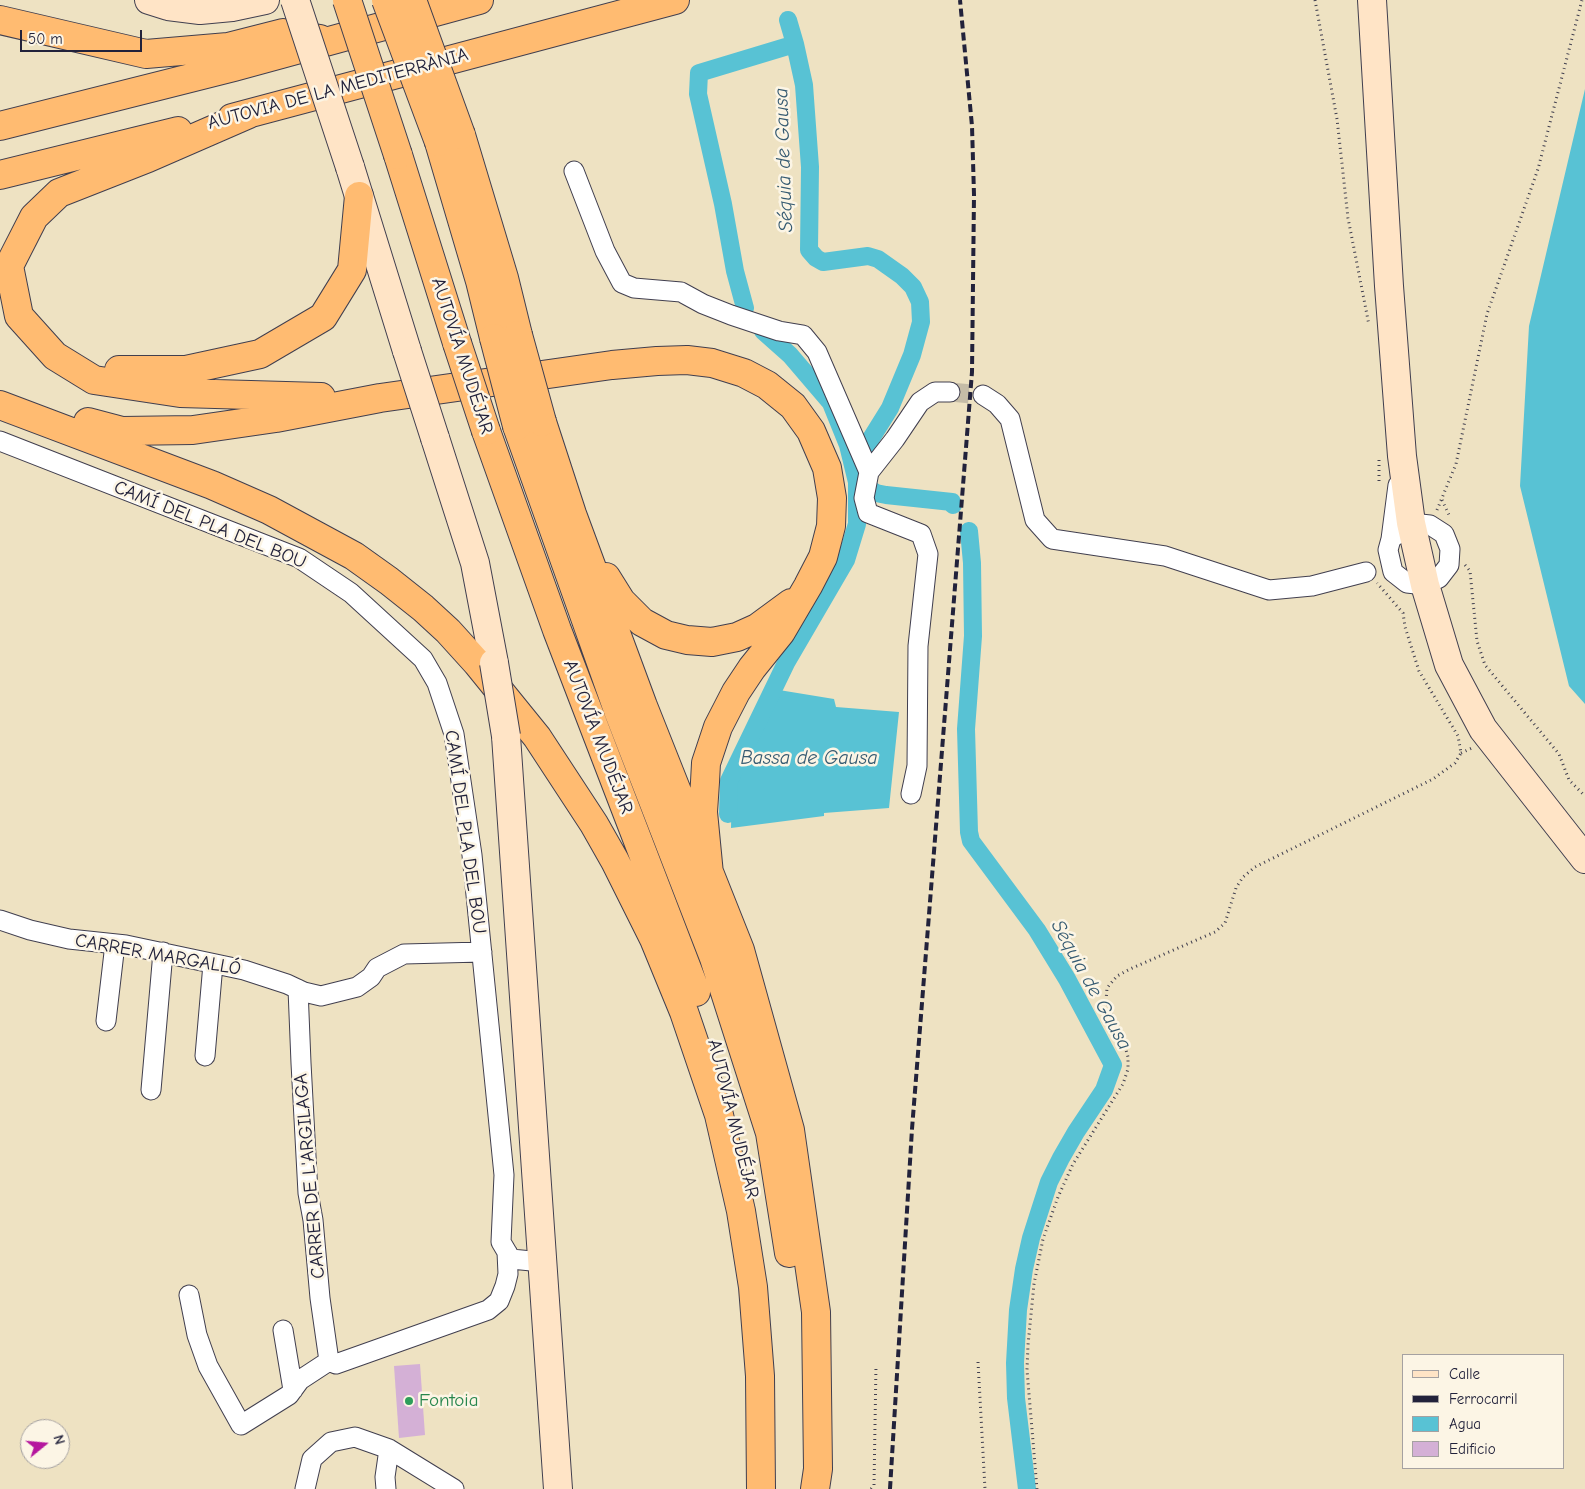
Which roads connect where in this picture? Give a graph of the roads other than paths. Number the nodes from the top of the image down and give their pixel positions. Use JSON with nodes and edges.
{"nodes":[{"id":1,"x":149,"y":0,"type":"edge"},
{"id":2,"x":265,"y":0,"type":"edge"},
{"id":3,"x":295,"y":0,"type":"edge"},
{"id":4,"x":346,"y":0,"type":"edge"},
{"id":5,"x":386,"y":0,"type":"edge"},
{"id":6,"x":412,"y":0,"type":"edge"},
{"id":7,"x":479,"y":0,"type":"edge"},
{"id":8,"x":675,"y":0,"type":"edge"},
{"id":9,"x":1372,"y":0,"type":"edge"},
{"id":10,"x":0,"y":20,"type":"edge"},
{"id":11,"x":329,"y":41,"type":"junction"},
{"id":12,"x":249,"y":114,"type":"junction"},
{"id":13,"x":0,"y":126,"type":"edge"},
{"id":14,"x":450,"y":139,"type":"junction"},
{"id":15,"x":574,"y":171,"type":"dead end"},
{"id":16,"x":0,"y":175,"type":"edge"},
{"id":17,"x":359,"y":196,"type":"junction"},
{"id":18,"x":55,"y":356,"type":"junction"},
{"id":19,"x":950,"y":392,"type":"tunnel mouth"},
{"id":20,"x":983,"y":395,"type":"tunnel mouth"},
{"id":21,"x":0,"y":397,"type":"edge"},
{"id":22,"x":380,"y":398,"type":"junction"},
{"id":23,"x":0,"y":404,"type":"edge"},
{"id":24,"x":530,"y":424,"type":"junction"},
{"id":25,"x":0,"y":441,"type":"edge"},
{"id":26,"x":869,"y":472,"type":"junction"},
{"id":27,"x":1397,"y":538,"type":"junction"},
{"id":28,"x":1366,"y":572,"type":"junction"},
{"id":29,"x":1393,"y":572,"type":"junction"},
{"id":30,"x":1425,"y":585,"type":"junction"},
{"id":31,"x":808,"y":586,"type":"junction"},
{"id":32,"x":911,"y":794,"type":"dead end"},
{"id":33,"x":1585,"y":859,"type":"edge"},
{"id":34,"x":709,"y":874,"type":"junction"},
{"id":35,"x":0,"y":920,"type":"edge"},
{"id":36,"x":115,"y":944,"type":"junction"},
{"id":37,"x":163,"y":952,"type":"junction"},
{"id":38,"x":482,"y":952,"type":"junction"},
{"id":39,"x":213,"y":964,"type":"junction"},
{"id":40,"x":298,"y":989,"type":"junction"},
{"id":41,"x":106,"y":1021,"type":"dead end"},
{"id":42,"x":205,"y":1056,"type":"dead end"},
{"id":43,"x":151,"y":1090,"type":"dead end"},
{"id":44,"x":507,"y":1252,"type":"junction"},
{"id":45,"x":542,"y":1262,"type":"junction"},
{"id":46,"x":189,"y":1295,"type":"dead end"},
{"id":47,"x":283,"y":1330,"type":"dead end"},
{"id":48,"x":329,"y":1361,"type":"junction"},
{"id":49,"x":293,"y":1390,"type":"junction"},
{"id":50,"x":389,"y":1449,"type":"junction"},
{"id":51,"x":305,"y":1489,"type":"edge"},
{"id":52,"x":386,"y":1489,"type":"edge"},
{"id":53,"x":454,"y":1489,"type":"edge"},
{"id":54,"x":558,"y":1489,"type":"edge"},
{"id":55,"x":761,"y":1489,"type":"edge"},
{"id":56,"x":772,"y":1489,"type":"edge"},
{"id":57,"x":800,"y":1489,"type":"edge"},
{"id":58,"x":815,"y":1489,"type":"edge"}],
"edges":[{"from":1,"to":2,"type":"main road"},
{"from":3,"to":17,"type":"main road","bridge":true},
{"from":4,"to":56,"type":"highway","name":"AUTOVÍA MUDÉJAR","bridge":true},
{"from":5,"to":14,"type":"highway","name":"AUTOVÍA MUDÉJAR","bridge":true},
{"from":6,"to":14,"type":"highway","bridge":true},
{"from":7,"to":11,"type":"highway"},
{"from":8,"to":12,"type":"highway","name":"AUTOVIA DE LA MEDITERRÀNIA"},
{"from":9,"to":27,"type":"main road"},
{"from":10,"to":11,"type":"highway"},
{"from":11,"to":13,"type":"highway"},
{"from":12,"to":16,"type":"highway","name":"AUTOVIA DE LA MEDITERRÀNIA"},
{"from":12,"to":18,"type":"highway"},
{"from":14,"to":24,"type":"highway","name":"AUTOVÍA MUDÉJAR","bridge":true},
{"from":15,"to":26,"type":"street"},
{"from":17,"to":18,"type":"highway"},
{"from":17,"to":45,"type":"main road","bridge":true},
{"from":18,"to":22,"type":"highway"},
{"from":19,"to":26,"type":"street"},
{"from":20,"to":28,"type":"street"},
{"from":21,"to":22,"type":"highway"},
{"from":22,"to":31,"type":"highway"},
{"from":23,"to":55,"type":"highway"},
{"from":24,"to":31,"type":"highway"},
{"from":24,"to":34,"type":"highway"},
{"from":24,"to":57,"type":"highway","name":"AUTOVÍA MUDÉJAR"},
{"from":25,"to":38,"type":"street","name":"CAMÍ DEL PLA DEL BOU"},
{"from":26,"to":32,"type":"street"},
{"from":27,"to":28,"type":"street"},
{"from":27,"to":29,"type":"street"},
{"from":27,"to":30,"type":"main road"},
{"from":28,"to":29,"type":"street"},
{"from":29,"to":30,"type":"street"},
{"from":30,"to":33,"type":"main road"},
{"from":31,"to":34,"type":"highway"},
{"from":34,"to":58,"type":"highway"},
{"from":35,"to":36,"type":"street","name":"CARRER MARGALLÓ"},
{"from":36,"to":37,"type":"street","name":"CARRER MARGALLÓ"},
{"from":36,"to":41,"type":"street"},
{"from":37,"to":39,"type":"street","name":"CARRER MARGALLÓ"},
{"from":37,"to":43,"type":"street"},
{"from":38,"to":40,"type":"street","name":"CARRER MARGALLÓ"},
{"from":38,"to":44,"type":"street","name":"CAMÍ DEL PLA DEL BOU"},
{"from":39,"to":40,"type":"street","name":"CARRER MARGALLÓ"},
{"from":39,"to":42,"type":"street"},
{"from":40,"to":48,"type":"street","name":"CARRER DE L'ARGILAGA"},
{"from":44,"to":45,"type":"street"},
{"from":44,"to":48,"type":"street","name":"CAMÍ DEL PLA DEL BOU"},
{"from":45,"to":54,"type":"main road"},
{"from":46,"to":49,"type":"street"},
{"from":47,"to":49,"type":"street"},
{"from":48,"to":49,"type":"street"},
{"from":50,"to":51,"type":"street"},
{"from":50,"to":52,"type":"street"},
{"from":50,"to":53,"type":"street"}]}
